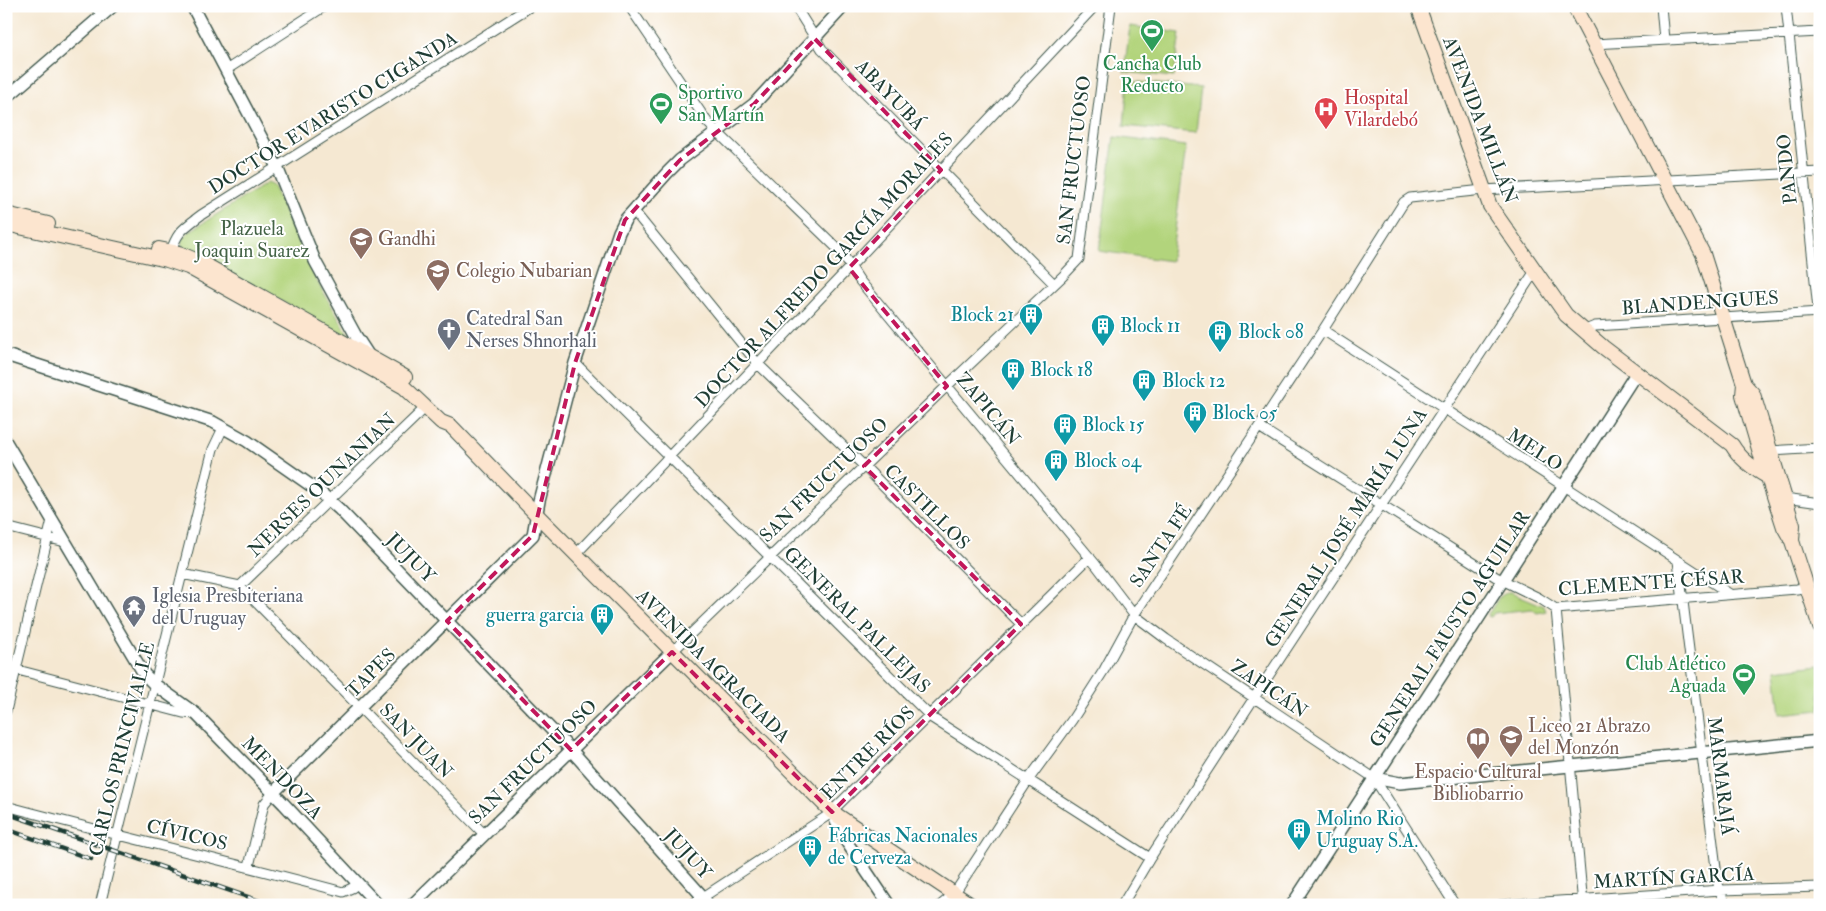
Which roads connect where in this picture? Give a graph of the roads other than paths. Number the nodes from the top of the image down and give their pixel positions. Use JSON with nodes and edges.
{"nodes":[{"id":1,"x":94,"y":6,"type":"edge"},
{"id":2,"x":113,"y":6,"type":"edge"},
{"id":3,"x":192,"y":6,"type":"edge"},
{"id":4,"x":325,"y":6,"type":"edge"},
{"id":5,"x":531,"y":6,"type":"edge"},
{"id":6,"x":629,"y":6,"type":"edge"},
{"id":7,"x":795,"y":6,"type":"edge"},
{"id":8,"x":844,"y":6,"type":"edge"},
{"id":9,"x":1095,"y":6,"type":"edge"},
{"id":10,"x":1111,"y":6,"type":"edge"},
{"id":11,"x":1418,"y":6,"type":"edge"},
{"id":12,"x":1574,"y":6,"type":"edge"},
{"id":13,"x":1661,"y":6,"type":"edge"},
{"id":14,"x":1786,"y":6,"type":"edge"},
{"id":15,"x":103,"y":15,"type":"junction"},
{"id":16,"x":1820,"y":32,"type":"edge"},
{"id":17,"x":1789,"y":34,"type":"junction"},
{"id":18,"x":815,"y":39,"type":"junction"},
{"id":19,"x":1664,"y":40,"type":"junction"},
{"id":20,"x":1593,"y":44,"type":"junction"},
{"id":21,"x":226,"y":70,"type":"junction"},
{"id":22,"x":6,"y":98,"type":"edge"},
{"id":23,"x":718,"y":132,"type":"junction"},
{"id":24,"x":277,"y":167,"type":"junction"},
{"id":25,"x":941,"y":170,"type":"junction"},
{"id":26,"x":1820,"y":172,"type":"edge"},
{"id":27,"x":1804,"y":173,"type":"junction"},
{"id":28,"x":1666,"y":181,"type":"junction"},
{"id":29,"x":1483,"y":190,"type":"junction"},
{"id":30,"x":633,"y":210,"type":"junction"},
{"id":31,"x":6,"y":214,"type":"edge"},
{"id":32,"x":6,"y":224,"type":"edge"},
{"id":33,"x":169,"y":256,"type":"junction"},
{"id":34,"x":850,"y":268,"type":"junction"},
{"id":35,"x":1535,"y":271,"type":"junction"},
{"id":36,"x":1054,"y":284,"type":"junction"},
{"id":37,"x":1819,"y":312,"type":"edge"},
{"id":38,"x":1724,"y":318,"type":"junction"},
{"id":39,"x":1820,"y":328,"type":"edge"},
{"id":40,"x":1323,"y":330,"type":"junction"},
{"id":41,"x":1583,"y":331,"type":"junction"},
{"id":42,"x":6,"y":355,"type":"edge"},
{"id":43,"x":370,"y":358,"type":"junction"},
{"id":44,"x":575,"y":363,"type":"junction"},
{"id":45,"x":758,"y":364,"type":"junction"},
{"id":46,"x":1636,"y":372,"type":"junction"},
{"id":47,"x":947,"y":386,"type":"junction"},
{"id":48,"x":426,"y":407,"type":"junction"},
{"id":49,"x":1444,"y":409,"type":"junction"},
{"id":50,"x":451,"y":426,"type":"junction"},
{"id":51,"x":1259,"y":427,"type":"junction"},
{"id":52,"x":224,"y":428,"type":"junction"},
{"id":53,"x":6,"y":442,"type":"edge"},
{"id":54,"x":1732,"y":445,"type":"junction"},
{"id":55,"x":1820,"y":448,"type":"edge"},
{"id":56,"x":1768,"y":455,"type":"junction"},
{"id":57,"x":670,"y":456,"type":"junction"},
{"id":58,"x":864,"y":466,"type":"junction"},
{"id":59,"x":1768,"y":477,"type":"junction"},
{"id":60,"x":1562,"y":487,"type":"junction"},
{"id":61,"x":1785,"y":498,"type":"junction"},
{"id":62,"x":330,"y":501,"type":"junction"},
{"id":63,"x":1820,"y":503,"type":"edge"},
{"id":64,"x":1381,"y":504,"type":"junction"},
{"id":65,"x":537,"y":515,"type":"junction"},
{"id":66,"x":52,"y":520,"type":"junction"},
{"id":67,"x":6,"y":528,"type":"edge"},
{"id":68,"x":48,"y":538,"type":"junction"},
{"id":69,"x":1792,"y":540,"type":"junction"},
{"id":70,"x":65,"y":542,"type":"junction"},
{"id":71,"x":576,"y":554,"type":"junction"},
{"id":72,"x":771,"y":556,"type":"junction"},
{"id":73,"x":1090,"y":557,"type":"junction"},
{"id":74,"x":1678,"y":561,"type":"junction"},
{"id":75,"x":182,"y":574,"type":"junction"},
{"id":76,"x":1502,"y":581,"type":"junction"},
{"id":77,"x":240,"y":586,"type":"junction"},
{"id":78,"x":1808,"y":587,"type":"junction"},
{"id":79,"x":1731,"y":594,"type":"junction"},
{"id":80,"x":1683,"y":598,"type":"junction"},
{"id":81,"x":1556,"y":609,"type":"junction"},
{"id":82,"x":1134,"y":615,"type":"junction"},
{"id":83,"x":447,"y":621,"type":"junction"},
{"id":84,"x":1021,"y":624,"type":"junction"},
{"id":85,"x":1820,"y":627,"type":"edge"},
{"id":86,"x":672,"y":652,"type":"junction"},
{"id":87,"x":6,"y":667,"type":"edge"},
{"id":88,"x":16,"y":670,"type":"junction"},
{"id":89,"x":154,"y":684,"type":"junction"},
{"id":90,"x":1254,"y":698,"type":"junction"},
{"id":91,"x":149,"y":704,"type":"junction"},
{"id":92,"x":360,"y":708,"type":"junction"},
{"id":93,"x":6,"y":711,"type":"edge"},
{"id":94,"x":196,"y":714,"type":"junction"},
{"id":95,"x":929,"y":715,"type":"junction"},
{"id":96,"x":1820,"y":741,"type":"edge"},
{"id":97,"x":571,"y":750,"type":"junction"},
{"id":98,"x":1702,"y":753,"type":"junction"},
{"id":99,"x":1570,"y":766,"type":"junction"},
{"id":100,"x":1374,"y":778,"type":"junction"},
{"id":101,"x":1029,"y":779,"type":"junction"},
{"id":102,"x":1400,"y":783,"type":"junction"},
{"id":103,"x":273,"y":793,"type":"junction"},
{"id":104,"x":1388,"y":800,"type":"junction"},
{"id":105,"x":6,"y":806,"type":"edge"},
{"id":106,"x":832,"y":812,"type":"junction"},
{"id":107,"x":484,"y":834,"type":"junction"},
{"id":108,"x":117,"y":836,"type":"junction"},
{"id":109,"x":1150,"y":858,"type":"junction"},
{"id":110,"x":249,"y":866,"type":"junction"},
{"id":111,"x":358,"y":883,"type":"junction"},
{"id":112,"x":1820,"y":887,"type":"edge"},
{"id":113,"x":1721,"y":890,"type":"junction"},
{"id":114,"x":954,"y":894,"type":"junction"},
{"id":115,"x":706,"y":901,"type":"edge"},
{"id":116,"x":1583,"y":902,"type":"edge"},
{"id":117,"x":100,"y":905,"type":"edge"},
{"id":118,"x":378,"y":905,"type":"edge"},
{"id":119,"x":412,"y":905,"type":"edge"},
{"id":120,"x":691,"y":905,"type":"edge"},
{"id":121,"x":889,"y":905,"type":"edge"},
{"id":122,"x":941,"y":905,"type":"edge"},
{"id":123,"x":971,"y":905,"type":"edge"},
{"id":124,"x":1122,"y":905,"type":"edge"},
{"id":125,"x":1292,"y":905,"type":"edge"},
{"id":126,"x":1455,"y":905,"type":"edge"},
{"id":127,"x":1500,"y":905,"type":"edge"},
{"id":128,"x":1725,"y":905,"type":"edge"}],
"edges":[{"from":1,"to":15,"type":"street"},
{"from":2,"to":15,"type":"street"},
{"from":3,"to":21,"type":"street"},
{"from":4,"to":21,"type":"street"},
{"from":5,"to":24,"type":"street","name":"DOCTOR EVARISTO CIGANDA"},
{"from":6,"to":23,"type":"street","name":"ZAPICÁN"},
{"from":7,"to":18,"type":"street","name":"ABAYUBÁ"},
{"from":8,"to":18,"type":"street","name":"TAPES"},
{"from":9,"to":25,"type":"street","name":"DOCTOR ALFREDO GARCÍA MORALES"},
{"from":10,"to":36,"type":"street","name":"SAN FRUCTUOSO"},
{"from":11,"to":29,"type":"main road","name":"AVENIDA MILLÁN"},
{"from":12,"to":20,"type":"main road"},
{"from":13,"to":19,"type":"street"},
{"from":14,"to":17,"type":"street","name":"PANDO"},
{"from":15,"to":22,"type":"street"},
{"from":16,"to":17,"type":"street"},
{"from":17,"to":19,"type":"street"},
{"from":17,"to":27,"type":"street","name":"PANDO"},
{"from":18,"to":23,"type":"street","name":"TAPES"},
{"from":18,"to":25,"type":"street","name":"ABAYUBÁ"},
{"from":19,"to":20,"type":"street"},
{"from":20,"to":28,"type":"main road"},
{"from":21,"to":24,"type":"street"},
{"from":23,"to":30,"type":"street","name":"TAPES"},
{"from":23,"to":34,"type":"street","name":"ZAPICÁN"},
{"from":24,"to":33,"type":"street","name":"DOCTOR EVARISTO CIGANDA"},
{"from":24,"to":43,"type":"street"},
{"from":25,"to":34,"type":"street","name":"DOCTOR ALFREDO GARCÍA MORALES"},
{"from":25,"to":36,"type":"street","name":"ABAYUBÁ"},
{"from":26,"to":27,"type":"street"},
{"from":27,"to":28,"type":"street"},
{"from":27,"to":37,"type":"street","name":"PANDO"},
{"from":28,"to":29,"type":"street"},
{"from":28,"to":38,"type":"main road"},
{"from":29,"to":35,"type":"main road","name":"AVENIDA MILLÁN"},
{"from":29,"to":40,"type":"street","name":"SANTA FÉ"},
{"from":30,"to":44,"type":"street","name":"TAPES"},
{"from":30,"to":45,"type":"street","name":"CASTILLOS"},
{"from":31,"to":33,"type":"main road","name":"AVENIDA AGRACIADA"},
{"from":32,"to":33,"type":"main road","name":"AVENIDA AGRACIADA"},
{"from":33,"to":43,"type":"main road","name":"AVENIDA AGRACIADA"},
{"from":33,"to":48,"type":"main road","name":"AVENIDA AGRACIADA"},
{"from":34,"to":45,"type":"street","name":"DOCTOR ALFREDO GARCÍA MORALES"},
{"from":34,"to":47,"type":"street","name":"ZAPICÁN"},
{"from":35,"to":41,"type":"main road","name":"AVENIDA MILLÁN"},
{"from":35,"to":49,"type":"street","name":"GENERAL JOSÉ MARÍA LUNA"},
{"from":36,"to":47,"type":"street","name":"SAN FRUCTUOSO"},
{"from":37,"to":38,"type":"street","name":"BLANDENGUES"},
{"from":37,"to":39,"type":"street","name":"PANDO"},
{"from":38,"to":41,"type":"street","name":"BLANDENGUES"},
{"from":38,"to":56,"type":"main road"},
{"from":40,"to":49,"type":"street","name":"MELO"},
{"from":40,"to":51,"type":"street","name":"SANTA FÉ"},
{"from":41,"to":46,"type":"main road","name":"AVENIDA MILLÁN"},
{"from":42,"to":52,"type":"street","name":"JUJUY"},
{"from":43,"to":50,"type":"main road","name":"AVENIDA AGRACIADA"},
{"from":44,"to":57,"type":"street","name":"GENERAL PALLEJAS"},
{"from":44,"to":65,"type":"street","name":"TAPES"},
{"from":45,"to":57,"type":"street","name":"DOCTOR ALFREDO GARCÍA MORALES"},
{"from":45,"to":58,"type":"street","name":"CASTILLOS"},
{"from":46,"to":54,"type":"main road","name":"AVENIDA MILLÁN"},
{"from":46,"to":60,"type":"street","name":"GENERAL FAUSTO AGUILAR"},
{"from":47,"to":58,"type":"street","name":"SAN FRUCTUOSO"},
{"from":47,"to":73,"type":"street","name":"ZAPICÁN"},
{"from":48,"to":50,"type":"main road","name":"AVENIDA AGRACIADA"},
{"from":48,"to":62,"type":"street","name":"NERSES OUNANIAN"},
{"from":49,"to":60,"type":"street","name":"MELO"},
{"from":49,"to":64,"type":"street","name":"GENERAL JOSÉ MARÍA LUNA"},
{"from":50,"to":65,"type":"main road","name":"AVENIDA AGRACIADA"},
{"from":51,"to":64,"type":"street","name":"CLEMENTE CÉSAR"},
{"from":51,"to":82,"type":"street","name":"SANTA FÉ"},
{"from":52,"to":62,"type":"street","name":"JUJUY"},
{"from":52,"to":75,"type":"street","name":"CARLOS PRINCIVALLE"},
{"from":53,"to":66,"type":"street","name":"MENDOZA"},
{"from":54,"to":56,"type":"main road","name":"AVENIDA MILLÁN"},
{"from":54,"to":59,"type":"main road","name":"AVENIDA MILLÁN"},
{"from":55,"to":56,"type":"street"},
{"from":56,"to":59,"type":"main road"},
{"from":56,"to":61,"type":"main road"},
{"from":57,"to":71,"type":"street","name":"DOCTOR ALFREDO GARCÍA MORALES"},
{"from":57,"to":72,"type":"street","name":"GENERAL PALLEJAS"},
{"from":58,"to":72,"type":"street","name":"SAN FRUCTUOSO"},
{"from":58,"to":84,"type":"street","name":"CASTILLOS"},
{"from":59,"to":69,"type":"main road"},
{"from":60,"to":74,"type":"street","name":"MELO"},
{"from":60,"to":76,"type":"street","name":"GENERAL FAUSTO AGUILAR"},
{"from":61,"to":63,"type":"street"},
{"from":61,"to":69,"type":"main road"},
{"from":62,"to":77,"type":"street","name":"NERSES OUNANIAN"},
{"from":62,"to":83,"type":"street","name":"JUJUY"},
{"from":64,"to":76,"type":"street","name":"CLEMENTE CÉSAR"},
{"from":64,"to":90,"type":"street","name":"GENERAL JOSÉ MARÍA LUNA"},
{"from":65,"to":71,"type":"main road","name":"AVENIDA AGRACIADA"},
{"from":65,"to":83,"type":"street","name":"TAPES"},
{"from":66,"to":68,"type":"street"},
{"from":66,"to":70,"type":"street","name":"MENDOZA"},
{"from":67,"to":68,"type":"street"},
{"from":68,"to":70,"type":"street"},
{"from":68,"to":88,"type":"street"},
{"from":69,"to":78,"type":"main road"},
{"from":70,"to":89,"type":"street","name":"MENDOZA"},
{"from":71,"to":86,"type":"main road","name":"AVENIDA AGRACIADA"},
{"from":72,"to":86,"type":"street","name":"SAN FRUCTUOSO"},
{"from":72,"to":95,"type":"street","name":"GENERAL PALLEJAS"},
{"from":73,"to":82,"type":"street","name":"ZAPICÁN"},
{"from":73,"to":84,"type":"street","name":"ENTRE RÍOS"},
{"from":74,"to":79,"type":"street","name":"MELO"},
{"from":74,"to":80,"type":"street","name":"MARMARAJÁ"},
{"from":75,"to":77,"type":"street"},
{"from":75,"to":89,"type":"street","name":"CARLOS PRINCIVALLE"},
{"from":76,"to":81,"type":"street","name":"CLEMENTE CÉSAR"},
{"from":76,"to":100,"type":"street","name":"GENERAL FAUSTO AGUILAR"},
{"from":77,"to":92,"type":"street","name":"SAN JUAN"},
{"from":78,"to":79,"type":"street","name":"CLEMENTE CÉSAR"},
{"from":78,"to":85,"type":"main road"},
{"from":79,"to":80,"type":"street","name":"CLEMENTE CÉSAR"},
{"from":80,"to":81,"type":"street","name":"CLEMENTE CÉSAR"},
{"from":80,"to":98,"type":"street","name":"MARMARAJÁ"},
{"from":81,"to":99,"type":"street"},
{"from":82,"to":90,"type":"street","name":"ZAPICÁN"},
{"from":82,"to":101,"type":"street","name":"SANTA FÉ"},
{"from":83,"to":92,"type":"street","name":"TAPES"},
{"from":83,"to":97,"type":"street","name":"JUJUY"},
{"from":84,"to":95,"type":"street","name":"ENTRE RÍOS"},
{"from":86,"to":97,"type":"street","name":"SAN FRUCTUOSO"},
{"from":86,"to":106,"type":"main road","name":"AVENIDA AGRACIADA"},
{"from":87,"to":88,"type":"street"},
{"from":88,"to":91,"type":"street"},
{"from":88,"to":93,"type":"street"},
{"from":89,"to":91,"type":"street","name":"CARLOS PRINCIVALLE"},
{"from":89,"to":94,"type":"street","name":"MENDOZA"},
{"from":90,"to":100,"type":"street","name":"ZAPICÁN"},
{"from":90,"to":109,"type":"street","name":"GENERAL JOSÉ MARÍA LUNA"},
{"from":91,"to":94,"type":"street"},
{"from":91,"to":108,"type":"street","name":"CARLOS PRINCIVALLE"},
{"from":92,"to":103,"type":"street","name":"TAPES"},
{"from":92,"to":107,"type":"street","name":"SAN JUAN"},
{"from":94,"to":103,"type":"street","name":"MENDOZA"},
{"from":95,"to":101,"type":"street","name":"GENERAL PALLEJAS"},
{"from":95,"to":106,"type":"street","name":"ENTRE RÍOS"},
{"from":96,"to":98,"type":"street"},
{"from":97,"to":107,"type":"street","name":"SAN FRUCTUOSO"},
{"from":97,"to":115,"type":"street","name":"JUJUY"},
{"from":98,"to":99,"type":"street"},
{"from":98,"to":113,"type":"street","name":"MARMARAJÁ"},
{"from":99,"to":102,"type":"street"},
{"from":99,"to":116,"type":"street"},
{"from":100,"to":102,"type":"street"},
{"from":100,"to":104,"type":"street"},
{"from":100,"to":125,"type":"street","name":"GENERAL FAUSTO AGUILAR"},
{"from":101,"to":109,"type":"street","name":"GENERAL PALLEJAS"},
{"from":101,"to":114,"type":"street","name":"SANTA FÉ"},
{"from":102,"to":104,"type":"street"},
{"from":103,"to":110,"type":"street","name":"TAPES"},
{"from":103,"to":111,"type":"street","name":"MENDOZA"},
{"from":104,"to":126,"type":"street"},
{"from":105,"to":108,"type":"street","name":"CÍVICOS"},
{"from":106,"to":114,"type":"main road","name":"AVENIDA AGRACIADA"},
{"from":106,"to":115,"type":"street","name":"ENTRE RÍOS"},
{"from":106,"to":121,"type":"street"},
{"from":107,"to":119,"type":"street","name":"SAN FRUCTUOSO"},
{"from":108,"to":110,"type":"street","name":"CÍVICOS"},
{"from":108,"to":117,"type":"street","name":"CARLOS PRINCIVALLE"},
{"from":109,"to":124,"type":"street","name":"GENERAL JOSÉ MARÍA LUNA"},
{"from":110,"to":111,"type":"street","name":"CÍVICOS"},
{"from":111,"to":118,"type":"street","name":"MENDOZA"},
{"from":112,"to":113,"type":"street","name":"MARTÍN GARCÍA"},
{"from":113,"to":116,"type":"street","name":"MARTÍN GARCÍA"},
{"from":113,"to":128,"type":"street","name":"MARMARAJÁ"},
{"from":114,"to":122,"type":"street","name":"SANTA FÉ"},
{"from":114,"to":123,"type":"main road","name":"AVENIDA AGRACIADA"},
{"from":115,"to":120,"type":"street","name":"ENTRE RÍOS"},
{"from":116,"to":127,"type":"street","name":"MARTÍN GARCÍA"}]}
